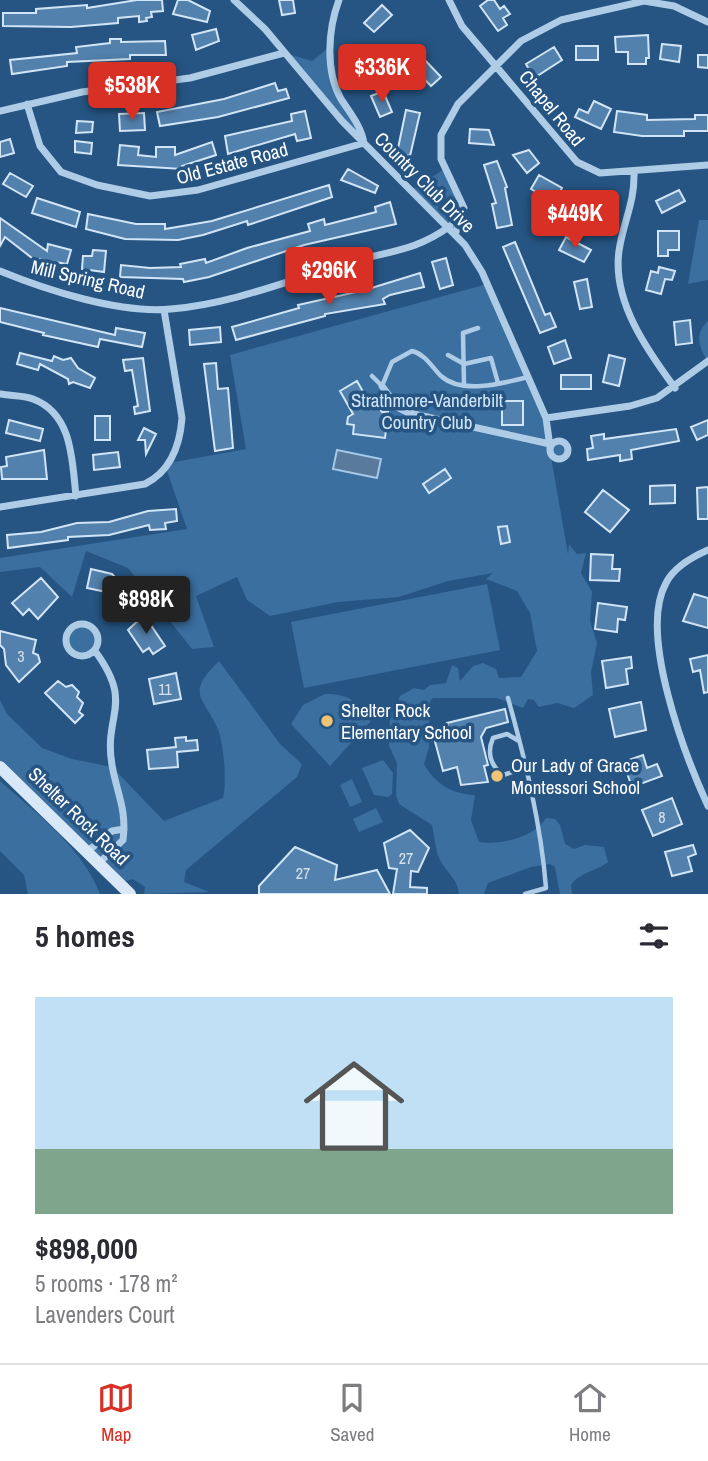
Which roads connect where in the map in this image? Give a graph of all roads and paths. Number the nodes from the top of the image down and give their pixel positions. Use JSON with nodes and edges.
{"nodes":[{"id":1,"x":339,"y":0,"type":"edge"},
{"id":2,"x":449,"y":0,"type":"edge"},
{"id":3,"x":239,"y":2,"type":"edge"},
{"id":4,"x":628,"y":2,"type":"edge"},
{"id":5,"x":708,"y":20,"type":"edge"},
{"id":6,"x":284,"y":53,"type":"junction"},
{"id":7,"x":496,"y":65,"type":"junction"},
{"id":8,"x":27,"y":104,"type":"junction"},
{"id":9,"x":0,"y":111,"type":"edge"},
{"id":10,"x":364,"y":143,"type":"junction"},
{"id":11,"x":708,"y":165,"type":"edge"},
{"id":12,"x":634,"y":172,"type":"junction"},
{"id":13,"x":453,"y":229,"type":"junction"},
{"id":14,"x":0,"y":271,"type":"edge"},
{"id":15,"x":164,"y":310,"type":"junction"},
{"id":16,"x":478,"y":328,"type":"dead end"},
{"id":17,"x":448,"y":355,"type":"dead end"},
{"id":18,"x":708,"y":361,"type":"edge"},
{"id":19,"x":464,"y":365,"type":"junction"},
{"id":20,"x":372,"y":376,"type":"dead end"},
{"id":21,"x":528,"y":377,"type":"junction"},
{"id":22,"x":498,"y":383,"type":"junction"},
{"id":23,"x":464,"y":385,"type":"junction"},
{"id":24,"x":382,"y":386,"type":"junction"},
{"id":25,"x":675,"y":388,"type":"junction"},
{"id":26,"x":0,"y":394,"type":"edge"},
{"id":27,"x":546,"y":418,"type":"junction"},
{"id":28,"x":76,"y":496,"type":"junction"},
{"id":29,"x":0,"y":507,"type":"edge"},
{"id":30,"x":708,"y":550,"type":"edge"},
{"id":31,"x":95,"y":651,"type":"junction"},
{"id":32,"x":508,"y":698,"type":"dead end"},
{"id":33,"x":520,"y":741,"type":"junction"},
{"id":34,"x":0,"y":766,"type":"edge"},
{"id":35,"x":526,"y":768,"type":"junction"},
{"id":36,"x":708,"y":806,"type":"edge"},
{"id":37,"x":124,"y":829,"type":"junction"},
{"id":38,"x":88,"y":851,"type":"junction"},
{"id":39,"x":99,"y":863,"type":"junction"},
{"id":40,"x":130,"y":894,"type":"edge"},
{"id":41,"x":525,"y":894,"type":"edge"}],
"edges":[{"from":1,"to":10,"type":"street"},
{"from":2,"to":7,"type":"street","name":"Chapel Road"},
{"from":3,"to":6,"type":"street","name":"Country Club Drive"},
{"from":4,"to":5,"type":"street"},
{"from":4,"to":7,"type":"street"},
{"from":6,"to":8,"type":"street"},
{"from":6,"to":10,"type":"street","name":"Country Club Drive"},
{"from":7,"to":12,"type":"street","name":"Chapel Road"},
{"from":7,"to":13,"type":"street"},
{"from":8,"to":9,"type":"street"},
{"from":8,"to":10,"type":"street","name":"Old Estate Road"},
{"from":10,"to":13,"type":"street","name":"Country Club Drive"},
{"from":11,"to":12,"type":"street","name":"Chapel Road"},
{"from":12,"to":25,"type":"street"},
{"from":13,"to":15,"type":"street","name":"Mill Spring Road"},
{"from":13,"to":21,"type":"street","name":"Country Club Drive"},
{"from":14,"to":15,"type":"street","name":"Mill Spring Road"},
{"from":15,"to":28,"type":"street"},
{"from":16,"to":19,"type":"lane"},
{"from":17,"to":19,"type":"lane"},
{"from":18,"to":25,"type":"street"},
{"from":19,"to":22,"type":"lane"},
{"from":19,"to":23,"type":"lane"},
{"from":20,"to":24,"type":"lane"},
{"from":21,"to":22,"type":"lane"},
{"from":21,"to":27,"type":"street","name":"Country Club Drive"},
{"from":22,"to":23,"type":"lane"},
{"from":23,"to":24,"type":"lane"},
{"from":24,"to":27,"type":"street","name":"Country Club Drive"},
{"from":25,"to":27,"type":"street"},
{"from":26,"to":28,"type":"street"},
{"from":28,"to":29,"type":"street"},
{"from":30,"to":36,"type":"street"},
{"from":31,"to":31,"type":"street"},
{"from":31,"to":37,"type":"street"},
{"from":32,"to":33,"type":"lane"},
{"from":33,"to":35,"type":"lane"},
{"from":33,"to":35,"type":"lane"},
{"from":34,"to":38,"type":"main road","name":"Shelter Rock Road"},
{"from":35,"to":41,"type":"lane"},
{"from":37,"to":38,"type":"street"},
{"from":37,"to":39,"type":"street"},
{"from":38,"to":39,"type":"main road","name":"Shelter Rock Road"},
{"from":39,"to":40,"type":"main road","name":"Shelter Rock Road"}]}
